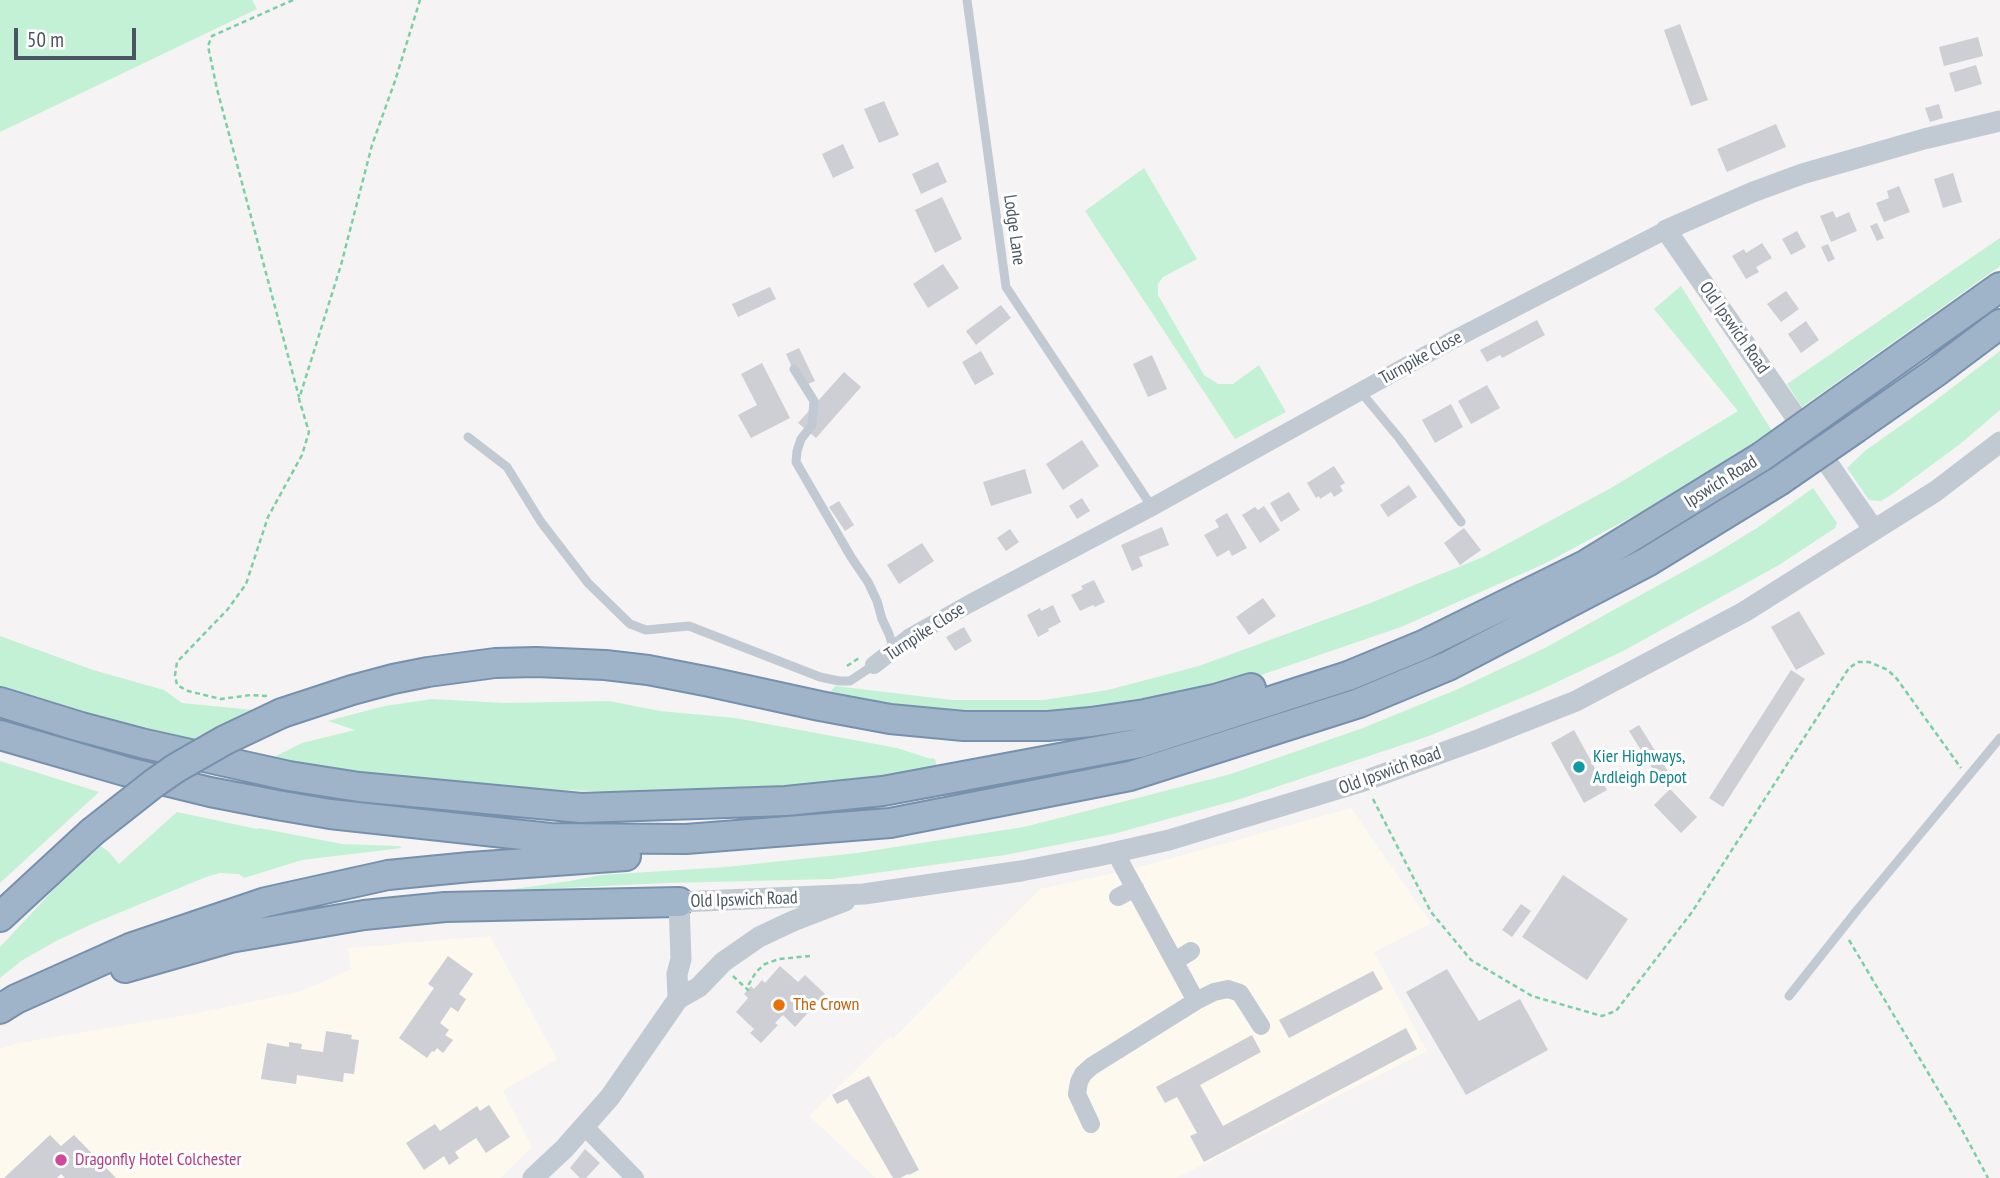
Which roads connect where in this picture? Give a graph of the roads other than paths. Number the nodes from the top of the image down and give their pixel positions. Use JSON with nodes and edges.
{"nodes":[{"id":1,"x":967,"y":0,"type":"edge"},
{"id":2,"x":2000,"y":121,"type":"edge"},
{"id":3,"x":1666,"y":230,"type":"junction"},
{"id":4,"x":2000,"y":287,"type":"edge"},
{"id":5,"x":2000,"y":324,"type":"edge"},
{"id":6,"x":794,"y":369,"type":"dead end"},
{"id":7,"x":1360,"y":391,"type":"junction"},
{"id":8,"x":468,"y":437,"type":"dead end"},
{"id":9,"x":2000,"y":442,"type":"edge"},
{"id":10,"x":1152,"y":507,"type":"junction"},
{"id":11,"x":1461,"y":522,"type":"dead end"},
{"id":12,"x":1874,"y":530,"type":"junction"},
{"id":13,"x":1423,"y":645,"type":"junction"},
{"id":14,"x":894,"y":650,"type":"junction"},
{"id":15,"x":874,"y":666,"type":"joint"},
{"id":16,"x":0,"y":702,"type":"edge"},
{"id":17,"x":0,"y":735,"type":"edge"},
{"id":18,"x":2000,"y":737,"type":"edge"},
{"id":19,"x":686,"y":839,"type":"junction"},
{"id":20,"x":1115,"y":852,"type":"junction"},
{"id":21,"x":1135,"y":888,"type":"junction"},
{"id":22,"x":864,"y":894,"type":"junction"},
{"id":23,"x":1118,"y":898,"type":"dead end"},
{"id":24,"x":679,"y":902,"type":"junction"},
{"id":25,"x":0,"y":917,"type":"edge"},
{"id":26,"x":1191,"y":951,"type":"dead end"},
{"id":27,"x":1175,"y":961,"type":"junction"},
{"id":28,"x":1789,"y":996,"type":"dead end"},
{"id":29,"x":678,"y":999,"type":"junction"},
{"id":30,"x":1196,"y":1001,"type":"junction"},
{"id":31,"x":8,"y":1004,"type":"edge"},
{"id":32,"x":1261,"y":1026,"type":"dead end"},
{"id":33,"x":1091,"y":1124,"type":"dead end"},
{"id":34,"x":584,"y":1126,"type":"junction"},
{"id":35,"x":533,"y":1178,"type":"edge"},
{"id":36,"x":635,"y":1178,"type":"edge"}],
"edges":[{"from":1,"to":10,"type":"lane","name":"Lodge Lane"},
{"from":2,"to":3,"type":"street","name":"Turnpike Close"},
{"from":3,"to":7,"type":"street","name":"Turnpike Close"},
{"from":3,"to":12,"type":"street","name":"Old Ipswich Road"},
{"from":4,"to":13,"type":"highway","name":"Ipswich Road","bridge":true},
{"from":5,"to":19,"type":"highway","name":"Ipswich Road","bridge":true},
{"from":6,"to":14,"type":"lane"},
{"from":7,"to":10,"type":"street","name":"Turnpike Close"},
{"from":7,"to":11,"type":"lane"},
{"from":8,"to":15,"type":"lane"},
{"from":9,"to":12,"type":"street","name":"Old Ipswich Road"},
{"from":10,"to":14,"type":"street","name":"Turnpike Close"},
{"from":12,"to":20,"type":"street","name":"Old Ipswich Road"},
{"from":13,"to":16,"type":"highway","name":"Ipswich Road"},
{"from":13,"to":25,"type":"highway","bridge":true},
{"from":14,"to":15,"type":"street","name":"Turnpike Close"},
{"from":17,"to":19,"type":"highway"},
{"from":18,"to":28,"type":"lane"},
{"from":19,"to":31,"type":"highway"},
{"from":20,"to":21,"type":"street"},
{"from":20,"to":22,"type":"street","name":"Old Ipswich Road"},
{"from":21,"to":23,"type":"street"},
{"from":21,"to":27,"type":"street"},
{"from":22,"to":24,"type":"street","name":"Old Ipswich Road"},
{"from":22,"to":29,"type":"street","name":"Old Ipswich Road"},
{"from":24,"to":29,"type":"street","name":"Old Ipswich Road"},
{"from":24,"to":31,"type":"highway"},
{"from":26,"to":27,"type":"street"},
{"from":27,"to":30,"type":"street"},
{"from":29,"to":34,"type":"street","name":"Old Ipswich Road"},
{"from":30,"to":32,"type":"street"},
{"from":30,"to":33,"type":"street"},
{"from":34,"to":35,"type":"street","name":"Old Ipswich Road"},
{"from":34,"to":36,"type":"street"}]}
